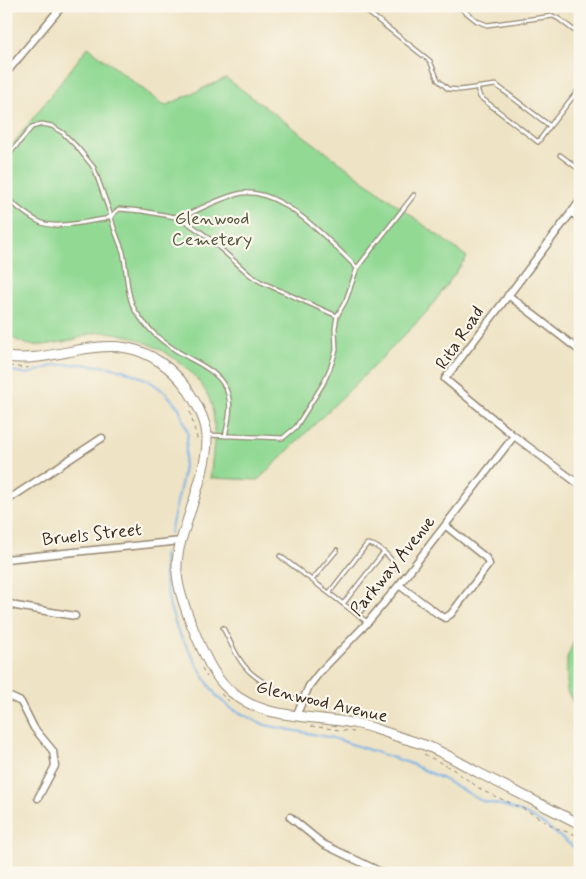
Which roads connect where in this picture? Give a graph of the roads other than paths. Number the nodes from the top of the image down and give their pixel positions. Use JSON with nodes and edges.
{"nodes":[{"id":1,"x":62,"y":6,"type":"edge"},
{"id":2,"x":360,"y":6,"type":"edge"},
{"id":3,"x":458,"y":6,"type":"edge"},
{"id":4,"x":580,"y":35,"type":"edge"},
{"id":5,"x":6,"y":74,"type":"edge"},
{"id":6,"x":477,"y":88,"type":"junction"},
{"id":7,"x":580,"y":88,"type":"edge"},
{"id":8,"x":576,"y":93,"type":"junction"},
{"id":9,"x":580,"y":96,"type":"edge"},
{"id":10,"x":550,"y":126,"type":"junction"},
{"id":11,"x":560,"y":155,"type":"dead end"},
{"id":12,"x":6,"y":158,"type":"edge"},
{"id":13,"x":580,"y":170,"type":"edge"},
{"id":14,"x":414,"y":195,"type":"dead end"},
{"id":15,"x":6,"y":198,"type":"edge"},
{"id":16,"x":580,"y":202,"type":"edge"},
{"id":17,"x":571,"y":212,"type":"junction"},
{"id":18,"x":111,"y":216,"type":"junction"},
{"id":19,"x":181,"y":218,"type":"junction"},
{"id":20,"x":580,"y":219,"type":"edge"},
{"id":21,"x":357,"y":268,"type":"junction"},
{"id":22,"x":508,"y":295,"type":"junction"},
{"id":23,"x":337,"y":316,"type":"junction"},
{"id":24,"x":580,"y":351,"type":"edge"},
{"id":25,"x":6,"y":357,"type":"edge"},
{"id":26,"x":207,"y":435,"type":"junction"},
{"id":27,"x":226,"y":436,"type":"junction"},
{"id":28,"x":514,"y":436,"type":"junction"},
{"id":29,"x":102,"y":438,"type":"dead end"},
{"id":30,"x":580,"y":485,"type":"edge"},
{"id":31,"x":6,"y":500,"type":"edge"},
{"id":32,"x":446,"y":526,"type":"junction"},
{"id":33,"x":181,"y":541,"type":"junction"},
{"id":34,"x":337,"y":550,"type":"dead end"},
{"id":35,"x":383,"y":553,"type":"junction"},
{"id":36,"x":280,"y":556,"type":"dead end"},
{"id":37,"x":6,"y":559,"type":"edge"},
{"id":38,"x":312,"y":580,"type":"junction"},
{"id":39,"x":399,"y":585,"type":"junction"},
{"id":40,"x":329,"y":593,"type":"junction"},
{"id":41,"x":6,"y":602,"type":"edge"},
{"id":42,"x":343,"y":604,"type":"junction"},
{"id":43,"x":358,"y":615,"type":"junction"},
{"id":44,"x":75,"y":616,"type":"dead end"},
{"id":45,"x":368,"y":622,"type":"junction"},
{"id":46,"x":223,"y":628,"type":"dead end"},
{"id":47,"x":6,"y":695,"type":"edge"},
{"id":48,"x":302,"y":702,"type":"junction"},
{"id":49,"x":296,"y":716,"type":"junction"},
{"id":50,"x":38,"y":798,"type":"dead end"},
{"id":51,"x":290,"y":817,"type":"dead end"},
{"id":52,"x":580,"y":824,"type":"edge"},
{"id":53,"x":383,"y":873,"type":"edge"}],
"edges":[{"from":1,"to":5,"type":"street"},
{"from":2,"to":6,"type":"lane"},
{"from":3,"to":4,"type":"lane"},
{"from":6,"to":10,"type":"lane"},
{"from":6,"to":10,"type":"lane"},
{"from":7,"to":8,"type":"lane"},
{"from":8,"to":9,"type":"lane"},
{"from":8,"to":10,"type":"lane"},
{"from":11,"to":13,"type":"lane"},
{"from":12,"to":18,"type":"lane"},
{"from":14,"to":21,"type":"lane"},
{"from":15,"to":18,"type":"lane"},
{"from":16,"to":17,"type":"street","name":"Rita Road"},
{"from":17,"to":20,"type":"street"},
{"from":17,"to":22,"type":"street","name":"Rita Road"},
{"from":18,"to":19,"type":"lane"},
{"from":18,"to":27,"type":"lane"},
{"from":19,"to":21,"type":"lane"},
{"from":19,"to":23,"type":"lane"},
{"from":21,"to":23,"type":"lane"},
{"from":22,"to":24,"type":"street"},
{"from":22,"to":28,"type":"street","name":"Rita Road"},
{"from":23,"to":27,"type":"lane"},
{"from":25,"to":26,"type":"street","name":"Glenwood Avenue"},
{"from":26,"to":27,"type":"lane"},
{"from":26,"to":33,"type":"street","name":"Glenwood Avenue"},
{"from":28,"to":30,"type":"street","name":"Rita Road"},
{"from":28,"to":32,"type":"street","name":"Parkway Avenue"},
{"from":29,"to":31,"type":"street"},
{"from":32,"to":39,"type":"street","name":"Parkway Avenue"},
{"from":32,"to":39,"type":"street"},
{"from":33,"to":37,"type":"street","name":"Bruels Street"},
{"from":33,"to":49,"type":"street","name":"Glenwood Avenue"},
{"from":34,"to":38,"type":"lane"},
{"from":35,"to":40,"type":"lane"},
{"from":35,"to":42,"type":"lane"},
{"from":35,"to":43,"type":"lane"},
{"from":36,"to":38,"type":"lane"},
{"from":38,"to":40,"type":"lane"},
{"from":39,"to":45,"type":"street","name":"Parkway Avenue"},
{"from":40,"to":42,"type":"lane"},
{"from":41,"to":44,"type":"street"},
{"from":42,"to":43,"type":"lane"},
{"from":43,"to":45,"type":"lane"},
{"from":45,"to":48,"type":"street","name":"Parkway Avenue"},
{"from":46,"to":48,"type":"lane"},
{"from":47,"to":50,"type":"street"},
{"from":48,"to":49,"type":"street","name":"Parkway Avenue"},
{"from":49,"to":52,"type":"street","name":"Glenwood Avenue"},
{"from":51,"to":53,"type":"street"}]}
